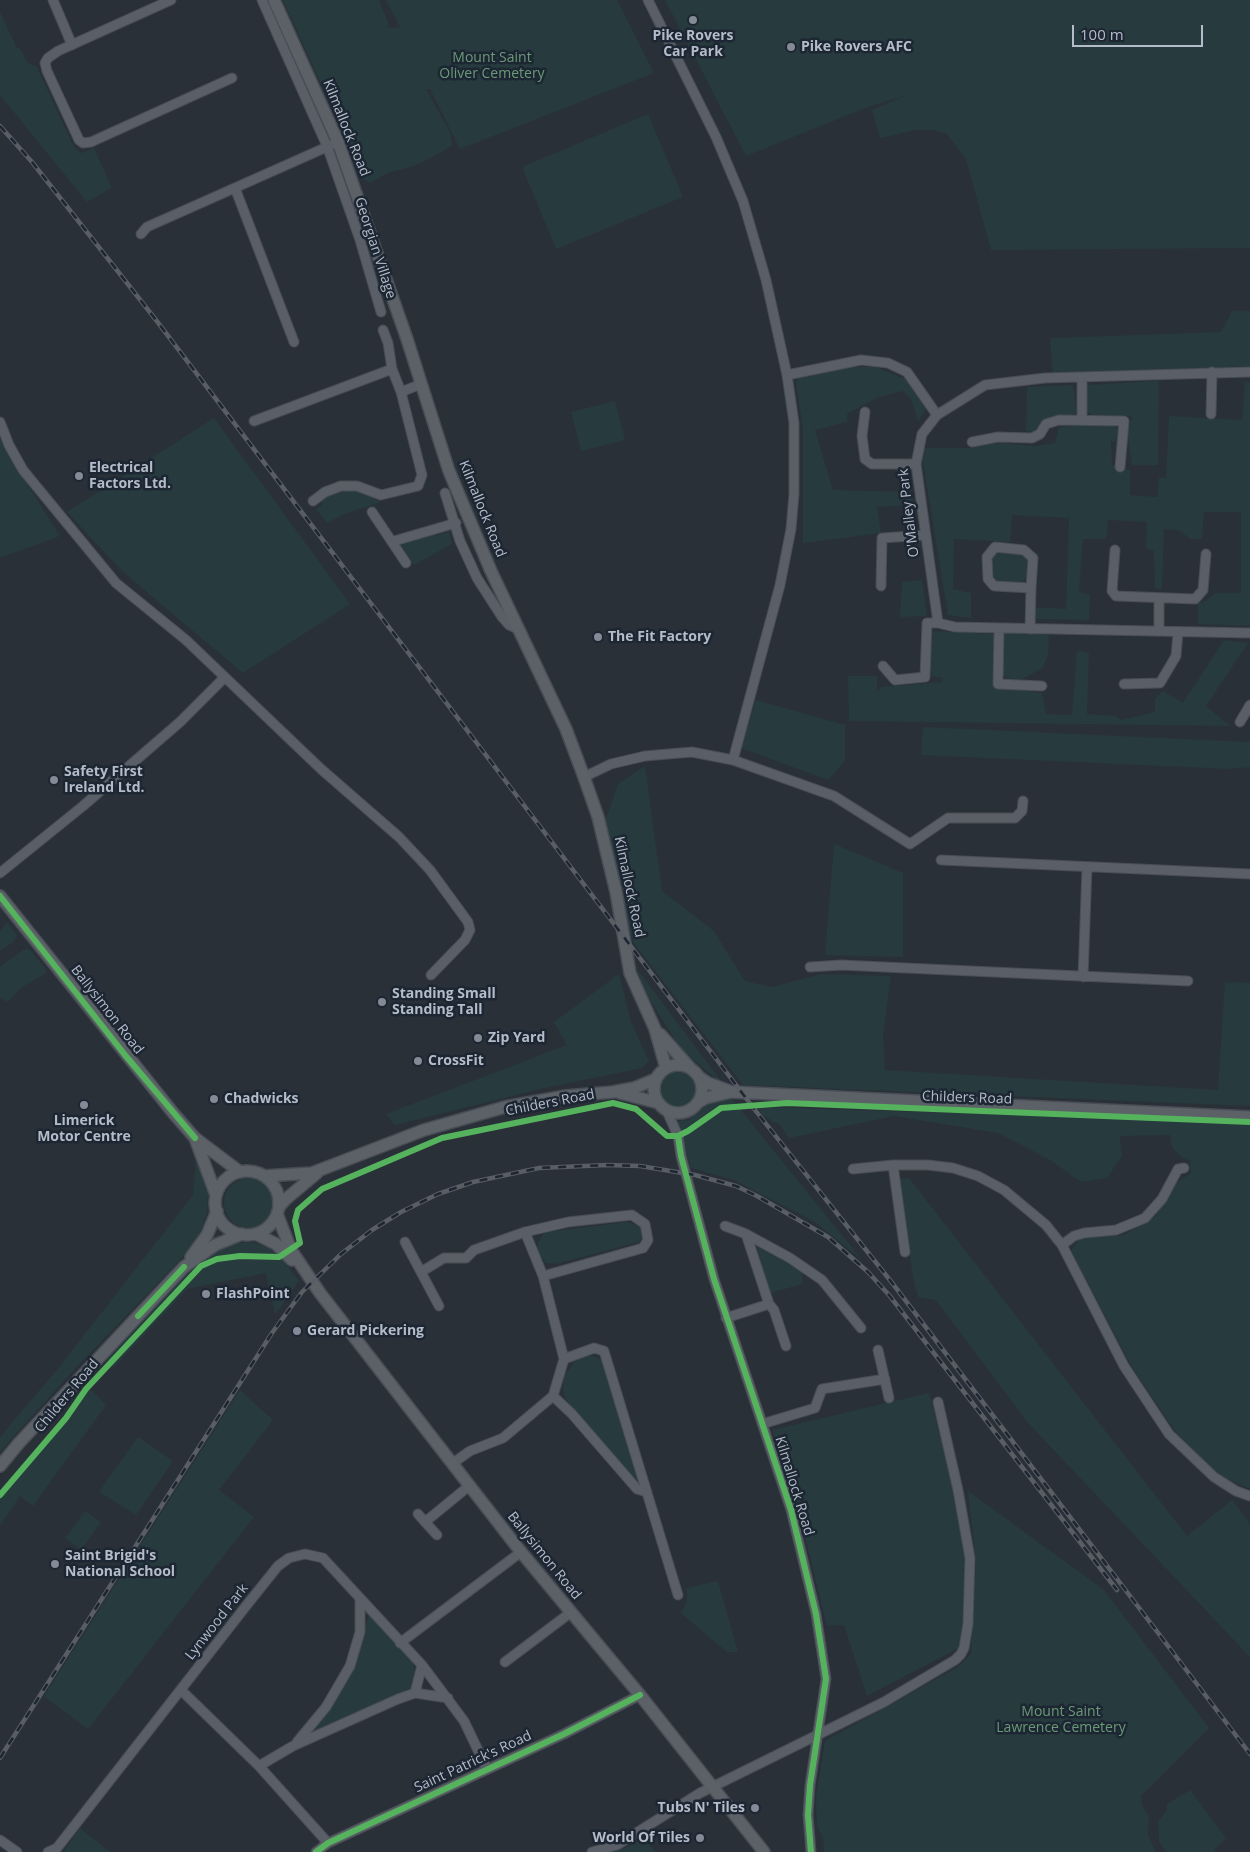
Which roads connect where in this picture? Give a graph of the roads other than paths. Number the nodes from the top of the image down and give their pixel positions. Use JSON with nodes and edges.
{"nodes":[{"id":1,"x":53,"y":0,"type":"edge"},
{"id":2,"x":171,"y":0,"type":"edge"},
{"id":3,"x":262,"y":0,"type":"edge"},
{"id":4,"x":274,"y":0,"type":"edge"},
{"id":5,"x":648,"y":0,"type":"edge"},
{"id":6,"x":158,"y":3,"type":"edge"},
{"id":7,"x":72,"y":45,"type":"junction"},
{"id":8,"x":296,"y":62,"type":"junction"},
{"id":9,"x":232,"y":78,"type":"dead end"},
{"id":10,"x":332,"y":144,"type":"junction"},
{"id":11,"x":234,"y":188,"type":"junction"},
{"id":12,"x":141,"y":234,"type":"dead end"},
{"id":13,"x":365,"y":238,"type":"junction"},
{"id":14,"x":381,"y":312,"type":"dead end"},
{"id":15,"x":383,"y":330,"type":"dead end"},
{"id":16,"x":294,"y":342,"type":"dead end"},
{"id":17,"x":392,"y":369,"type":"junction"},
{"id":18,"x":1212,"y":372,"type":"junction"},
{"id":19,"x":1250,"y":372,"type":"edge"},
{"id":20,"x":787,"y":375,"type":"junction"},
{"id":21,"x":1082,"y":377,"type":"junction"},
{"id":22,"x":421,"y":384,"type":"junction"},
{"id":23,"x":401,"y":392,"type":"junction"},
{"id":24,"x":865,"y":412,"type":"dead end"},
{"id":25,"x":1211,"y":414,"type":"dead end"},
{"id":26,"x":937,"y":415,"type":"junction"},
{"id":27,"x":1082,"y":420,"type":"junction"},
{"id":28,"x":254,"y":421,"type":"dead end"},
{"id":29,"x":0,"y":422,"type":"edge"},
{"id":30,"x":972,"y":442,"type":"dead end"},
{"id":31,"x":916,"y":464,"type":"junction"},
{"id":32,"x":1120,"y":467,"type":"dead end"},
{"id":33,"x":445,"y":492,"type":"dead end"},
{"id":34,"x":312,"y":501,"type":"dead end"},
{"id":35,"x":372,"y":512,"type":"dead end"},
{"id":36,"x":456,"y":523,"type":"junction"},
{"id":37,"x":925,"y":535,"type":"junction"},
{"id":38,"x":394,"y":541,"type":"junction"},
{"id":39,"x":1115,"y":550,"type":"dead end"},
{"id":40,"x":1206,"y":554,"type":"dead end"},
{"id":41,"x":406,"y":562,"type":"dead end"},
{"id":42,"x":491,"y":571,"type":"junction"},
{"id":43,"x":477,"y":578,"type":"junction"},
{"id":44,"x":881,"y":586,"type":"dead end"},
{"id":45,"x":1031,"y":588,"type":"junction"},
{"id":46,"x":1159,"y":598,"type":"junction"},
{"id":47,"x":938,"y":623,"type":"junction"},
{"id":48,"x":999,"y":628,"type":"junction"},
{"id":49,"x":1030,"y":629,"type":"junction"},
{"id":50,"x":520,"y":630,"type":"junction"},
{"id":51,"x":1159,"y":631,"type":"junction"},
{"id":52,"x":1178,"y":632,"type":"junction"},
{"id":53,"x":1250,"y":633,"type":"edge"},
{"id":54,"x":883,"y":666,"type":"dead end"},
{"id":55,"x":225,"y":677,"type":"junction"},
{"id":56,"x":1124,"y":684,"type":"dead end"},
{"id":57,"x":1042,"y":686,"type":"dead end"},
{"id":58,"x":1250,"y":705,"type":"edge"},
{"id":59,"x":1240,"y":722,"type":"dead end"},
{"id":60,"x":733,"y":760,"type":"junction"},
{"id":61,"x":584,"y":776,"type":"junction"},
{"id":62,"x":1023,"y":801,"type":"dead end"},
{"id":63,"x":941,"y":860,"type":"dead end"},
{"id":64,"x":1087,"y":866,"type":"junction"},
{"id":65,"x":0,"y":873,"type":"edge"},
{"id":66,"x":1250,"y":874,"type":"edge"},
{"id":67,"x":0,"y":896,"type":"edge"},
{"id":68,"x":810,"y":967,"type":"dead end"},
{"id":69,"x":431,"y":975,"type":"dead end"},
{"id":70,"x":1082,"y":977,"type":"junction"},
{"id":71,"x":1188,"y":981,"type":"dead end"},
{"id":72,"x":656,"y":1029,"type":"junction"},
{"id":73,"x":666,"y":1068,"type":"junction"},
{"id":74,"x":690,"y":1068,"type":"junction"},
{"id":75,"x":699,"y":1077,"type":"junction"},
{"id":76,"x":656,"y":1079,"type":"junction"},
{"id":77,"x":613,"y":1092,"type":"junction"},
{"id":78,"x":732,"y":1092,"type":"junction"},
{"id":79,"x":697,"y":1103,"type":"junction"},
{"id":80,"x":663,"y":1106,"type":"junction"},
{"id":81,"x":1250,"y":1117,"type":"edge"},
{"id":82,"x":195,"y":1138,"type":"junction"},
{"id":83,"x":893,"y":1165,"type":"junction"},
{"id":84,"x":1184,"y":1168,"type":"dead end"},
{"id":85,"x":323,"y":1170,"type":"junction"},
{"id":86,"x":853,"y":1170,"type":"dead end"},
{"id":87,"x":240,"y":1172,"type":"junction"},
{"id":88,"x":264,"y":1176,"type":"junction"},
{"id":89,"x":216,"y":1195,"type":"junction"},
{"id":90,"x":216,"y":1211,"type":"junction"},
{"id":91,"x":278,"y":1211,"type":"junction"},
{"id":92,"x":725,"y":1226,"type":"dead end"},
{"id":93,"x":525,"y":1232,"type":"junction"},
{"id":94,"x":242,"y":1234,"type":"junction"},
{"id":95,"x":256,"y":1234,"type":"junction"},
{"id":96,"x":746,"y":1234,"type":"junction"},
{"id":97,"x":405,"y":1242,"type":"dead end"},
{"id":98,"x":1062,"y":1245,"type":"junction"},
{"id":99,"x":905,"y":1252,"type":"dead end"},
{"id":100,"x":184,"y":1267,"type":"junction"},
{"id":101,"x":421,"y":1272,"type":"junction"},
{"id":102,"x":306,"y":1274,"type":"junction"},
{"id":103,"x":543,"y":1276,"type":"junction"},
{"id":104,"x":769,"y":1304,"type":"junction"},
{"id":105,"x":439,"y":1306,"type":"dead end"},
{"id":106,"x":726,"y":1318,"type":"junction"},
{"id":107,"x":861,"y":1328,"type":"dead end"},
{"id":108,"x":786,"y":1346,"type":"dead end"},
{"id":109,"x":878,"y":1350,"type":"dead end"},
{"id":110,"x":564,"y":1358,"type":"junction"},
{"id":111,"x":885,"y":1379,"type":"junction"},
{"id":112,"x":553,"y":1396,"type":"junction"},
{"id":113,"x":888,"y":1398,"type":"dead end"},
{"id":114,"x":938,"y":1402,"type":"dead end"},
{"id":115,"x":762,"y":1424,"type":"junction"},
{"id":116,"x":453,"y":1462,"type":"junction"},
{"id":117,"x":0,"y":1466,"type":"edge"},
{"id":118,"x":470,"y":1486,"type":"junction"},
{"id":119,"x":648,"y":1492,"type":"junction"},
{"id":120,"x":1250,"y":1496,"type":"edge"},
{"id":121,"x":418,"y":1514,"type":"dead end"},
{"id":122,"x":426,"y":1522,"type":"junction"},
{"id":123,"x":437,"y":1535,"type":"dead end"},
{"id":124,"x":521,"y":1552,"type":"junction"},
{"id":125,"x":678,"y":1595,"type":"dead end"},
{"id":126,"x":360,"y":1598,"type":"junction"},
{"id":127,"x":570,"y":1613,"type":"junction"},
{"id":128,"x":400,"y":1643,"type":"junction"},
{"id":129,"x":506,"y":1662,"type":"dead end"},
{"id":130,"x":422,"y":1665,"type":"junction"},
{"id":131,"x":182,"y":1691,"type":"junction"},
{"id":132,"x":414,"y":1693,"type":"junction"},
{"id":133,"x":640,"y":1695,"type":"junction"},
{"id":134,"x":448,"y":1698,"type":"junction"},
{"id":135,"x":818,"y":1735,"type":"junction"},
{"id":136,"x":293,"y":1746,"type":"junction"},
{"id":137,"x":259,"y":1766,"type":"junction"},
{"id":138,"x":487,"y":1769,"type":"junction"},
{"id":139,"x":712,"y":1788,"type":"junction"},
{"id":140,"x":0,"y":1840,"type":"edge"},
{"id":141,"x":328,"y":1843,"type":"junction"},
{"id":142,"x":54,"y":1851,"type":"edge"},
{"id":143,"x":17,"y":1852,"type":"edge"},
{"id":144,"x":316,"y":1852,"type":"edge"},
{"id":145,"x":592,"y":1852,"type":"edge"},
{"id":146,"x":764,"y":1852,"type":"edge"},
{"id":147,"x":811,"y":1852,"type":"edge"}],
"edges":[{"from":1,"to":7,"type":"street"},
{"from":2,"to":6,"type":"street"},
{"from":3,"to":8,"type":"street"},
{"from":4,"to":8,"type":"main road","name":"Kilmallock Road"},
{"from":5,"to":20,"type":"street"},
{"from":6,"to":7,"type":"street"},
{"from":7,"to":9,"type":"street"},
{"from":8,"to":10,"type":"main road","name":"Kilmallock Road"},
{"from":10,"to":11,"type":"street"},
{"from":10,"to":13,"type":"main road","name":"Kilmallock Road"},
{"from":11,"to":12,"type":"street"},
{"from":11,"to":16,"type":"street"},
{"from":13,"to":14,"type":"street","name":"Georgian Village"},
{"from":13,"to":22,"type":"main road","name":"Kilmallock Road"},
{"from":15,"to":17,"type":"street"},
{"from":17,"to":23,"type":"street"},
{"from":17,"to":28,"type":"street"},
{"from":18,"to":19,"type":"street","name":"O'Malley Park"},
{"from":18,"to":21,"type":"street","name":"O'Malley Park"},
{"from":18,"to":25,"type":"street"},
{"from":20,"to":26,"type":"street"},
{"from":20,"to":60,"type":"street"},
{"from":21,"to":26,"type":"street","name":"O'Malley Park"},
{"from":21,"to":27,"type":"street"},
{"from":22,"to":23,"type":"street"},
{"from":22,"to":42,"type":"main road","name":"Kilmallock Road"},
{"from":23,"to":34,"type":"street"},
{"from":24,"to":31,"type":"street"},
{"from":26,"to":31,"type":"street","name":"O'Malley Park"},
{"from":27,"to":30,"type":"street"},
{"from":27,"to":32,"type":"street"},
{"from":29,"to":55,"type":"street"},
{"from":31,"to":37,"type":"street","name":"O'Malley Park"},
{"from":33,"to":36,"type":"street"},
{"from":35,"to":38,"type":"street"},
{"from":36,"to":38,"type":"street"},
{"from":36,"to":43,"type":"street"},
{"from":37,"to":44,"type":"street"},
{"from":37,"to":47,"type":"street","name":"O'Malley Park"},
{"from":38,"to":41,"type":"street"},
{"from":39,"to":46,"type":"street"},
{"from":40,"to":46,"type":"street"},
{"from":42,"to":43,"type":"street"},
{"from":42,"to":50,"type":"main road","name":"Kilmallock Road"},
{"from":43,"to":50,"type":"street"},
{"from":45,"to":45,"type":"street"},
{"from":45,"to":49,"type":"street"},
{"from":46,"to":51,"type":"street"},
{"from":47,"to":48,"type":"street"},
{"from":47,"to":54,"type":"street"},
{"from":48,"to":49,"type":"street"},
{"from":48,"to":57,"type":"street"},
{"from":49,"to":51,"type":"street"},
{"from":50,"to":61,"type":"main road","name":"Kilmallock Road"},
{"from":51,"to":52,"type":"street"},
{"from":52,"to":53,"type":"street"},
{"from":52,"to":56,"type":"street"},
{"from":55,"to":65,"type":"street"},
{"from":55,"to":69,"type":"street"},
{"from":58,"to":59,"type":"street"},
{"from":60,"to":61,"type":"street"},
{"from":60,"to":62,"type":"street"},
{"from":61,"to":72,"type":"main road","name":"Kilmallock Road"},
{"from":63,"to":64,"type":"street"},
{"from":64,"to":66,"type":"street"},
{"from":64,"to":70,"type":"street"},
{"from":67,"to":82,"type":"main road","name":"Ballysimon Road"},
{"from":68,"to":70,"type":"street"},
{"from":70,"to":71,"type":"street"},
{"from":72,"to":73,"type":"main road","name":"Kilmallock Road"},
{"from":72,"to":74,"type":"main road","name":"Kilmallock Road"},
{"from":73,"to":74,"type":"main road"},
{"from":73,"to":76,"type":"main road"},
{"from":74,"to":75,"type":"main road"},
{"from":75,"to":78,"type":"main road","name":"Childers Road"},
{"from":75,"to":79,"type":"main road"},
{"from":76,"to":77,"type":"main road","name":"Childers Road"},
{"from":76,"to":80,"type":"main road"},
{"from":77,"to":80,"type":"main road","name":"Childers Road"},
{"from":77,"to":85,"type":"main road","name":"Childers Road"},
{"from":78,"to":79,"type":"main road","name":"Childers Road"},
{"from":78,"to":81,"type":"main road","name":"Childers Road"},
{"from":79,"to":80,"type":"main road"},
{"from":80,"to":106,"type":"street","name":"Kilmallock Road"},
{"from":82,"to":87,"type":"main road","name":"Ballysimon Road"},
{"from":82,"to":89,"type":"main road","name":"Ballysimon Road"},
{"from":83,"to":86,"type":"street"},
{"from":83,"to":98,"type":"street"},
{"from":83,"to":99,"type":"street"},
{"from":84,"to":98,"type":"street"},
{"from":85,"to":88,"type":"main road","name":"Childers Road"},
{"from":85,"to":91,"type":"main road","name":"Childers Road"},
{"from":87,"to":88,"type":"main road"},
{"from":87,"to":89,"type":"main road"},
{"from":88,"to":91,"type":"main road"},
{"from":89,"to":90,"type":"main road"},
{"from":90,"to":94,"type":"main road"},
{"from":90,"to":100,"type":"main road","name":"Childers Road"},
{"from":91,"to":95,"type":"main road"},
{"from":91,"to":102,"type":"main road","name":"Ballysimon Road"},
{"from":92,"to":96,"type":"street"},
{"from":93,"to":101,"type":"street"},
{"from":93,"to":103,"type":"street"},
{"from":93,"to":103,"type":"street"},
{"from":94,"to":95,"type":"main road"},
{"from":94,"to":100,"type":"main road","name":"Childers Road"},
{"from":95,"to":102,"type":"main road","name":"Ballysimon Road"},
{"from":96,"to":104,"type":"street"},
{"from":96,"to":107,"type":"street"},
{"from":97,"to":101,"type":"street"},
{"from":98,"to":120,"type":"street"},
{"from":100,"to":117,"type":"main road","name":"Childers Road"},
{"from":101,"to":105,"type":"street"},
{"from":102,"to":116,"type":"main road","name":"Ballysimon Road"},
{"from":103,"to":110,"type":"street"},
{"from":104,"to":106,"type":"street"},
{"from":104,"to":108,"type":"street"},
{"from":106,"to":115,"type":"street","name":"Kilmallock Road"},
{"from":109,"to":111,"type":"street"},
{"from":110,"to":112,"type":"street"},
{"from":110,"to":119,"type":"street"},
{"from":111,"to":113,"type":"street"},
{"from":111,"to":115,"type":"street"},
{"from":112,"to":116,"type":"street"},
{"from":112,"to":119,"type":"street"},
{"from":114,"to":135,"type":"street"},
{"from":115,"to":135,"type":"street","name":"Kilmallock Road"},
{"from":116,"to":118,"type":"main road","name":"Ballysimon Road"},
{"from":118,"to":122,"type":"street"},
{"from":118,"to":124,"type":"main road","name":"Ballysimon Road"},
{"from":119,"to":125,"type":"street"},
{"from":121,"to":122,"type":"street"},
{"from":122,"to":123,"type":"street"},
{"from":124,"to":127,"type":"main road","name":"Ballysimon Road"},
{"from":124,"to":128,"type":"street"},
{"from":126,"to":128,"type":"street","name":"Lynwood Park"},
{"from":126,"to":131,"type":"street","name":"Lynwood Park"},
{"from":126,"to":136,"type":"street"},
{"from":127,"to":129,"type":"street"},
{"from":127,"to":133,"type":"main road","name":"Ballysimon Road"},
{"from":128,"to":130,"type":"street","name":"Lynwood Park"},
{"from":130,"to":132,"type":"street"},
{"from":130,"to":134,"type":"street","name":"Lynwood Park"},
{"from":131,"to":137,"type":"street"},
{"from":131,"to":142,"type":"street","name":"Lynwood Park"},
{"from":132,"to":134,"type":"street"},
{"from":132,"to":136,"type":"street"},
{"from":133,"to":138,"type":"street","name":"Saint Patrick's Road"},
{"from":133,"to":139,"type":"main road","name":"Ballysimon Road"},
{"from":134,"to":138,"type":"street","name":"Lynwood Park"},
{"from":135,"to":139,"type":"street"},
{"from":135,"to":147,"type":"street","name":"Kilmallock Road"},
{"from":136,"to":137,"type":"street"},
{"from":137,"to":141,"type":"street"},
{"from":138,"to":141,"type":"street","name":"Saint Patrick's Road"},
{"from":139,"to":145,"type":"street"},
{"from":139,"to":146,"type":"main road","name":"Ballysimon Road"},
{"from":140,"to":143,"type":"street"},
{"from":141,"to":144,"type":"street","name":"Saint Patrick's Road"}]}
